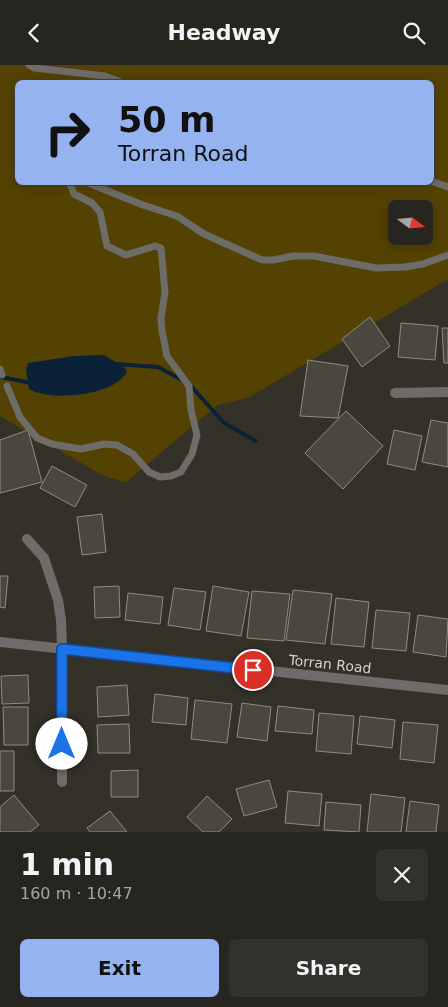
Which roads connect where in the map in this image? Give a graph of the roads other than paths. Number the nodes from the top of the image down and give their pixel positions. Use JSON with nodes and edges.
{"nodes":[{"id":1,"x":29,"y":65,"type":"edge"},
{"id":2,"x":116,"y":80,"type":"edge"},
{"id":3,"x":434,"y":182,"type":"edge"},
{"id":4,"x":70,"y":185,"type":"edge"},
{"id":5,"x":93,"y":185,"type":"edge"},
{"id":6,"x":448,"y":187,"type":"edge"},
{"id":7,"x":448,"y":255,"type":"edge"},
{"id":8,"x":7,"y":386,"type":"dead end"},
{"id":9,"x":448,"y":391,"type":"edge"},
{"id":10,"x":395,"y":393,"type":"dead end"},
{"id":11,"x":26,"y":539,"type":"dead end"},
{"id":12,"x":0,"y":642,"type":"edge"},
{"id":13,"x":62,"y":649,"type":"junction"},
{"id":14,"x":448,"y":690,"type":"edge"},
{"id":15,"x":62,"y":782,"type":"dead end"}],
"edges":[{"from":1,"to":2,"type":"lane"},
{"from":3,"to":6,"type":"lane"},
{"from":4,"to":8,"type":"lane"},
{"from":5,"to":7,"type":"lane"},
{"from":9,"to":10,"type":"street"},
{"from":11,"to":13,"type":"street"},
{"from":12,"to":13,"type":"street","name":"Torran Road"},
{"from":13,"to":14,"type":"street","name":"Torran Road"},
{"from":13,"to":15,"type":"street"}]}
